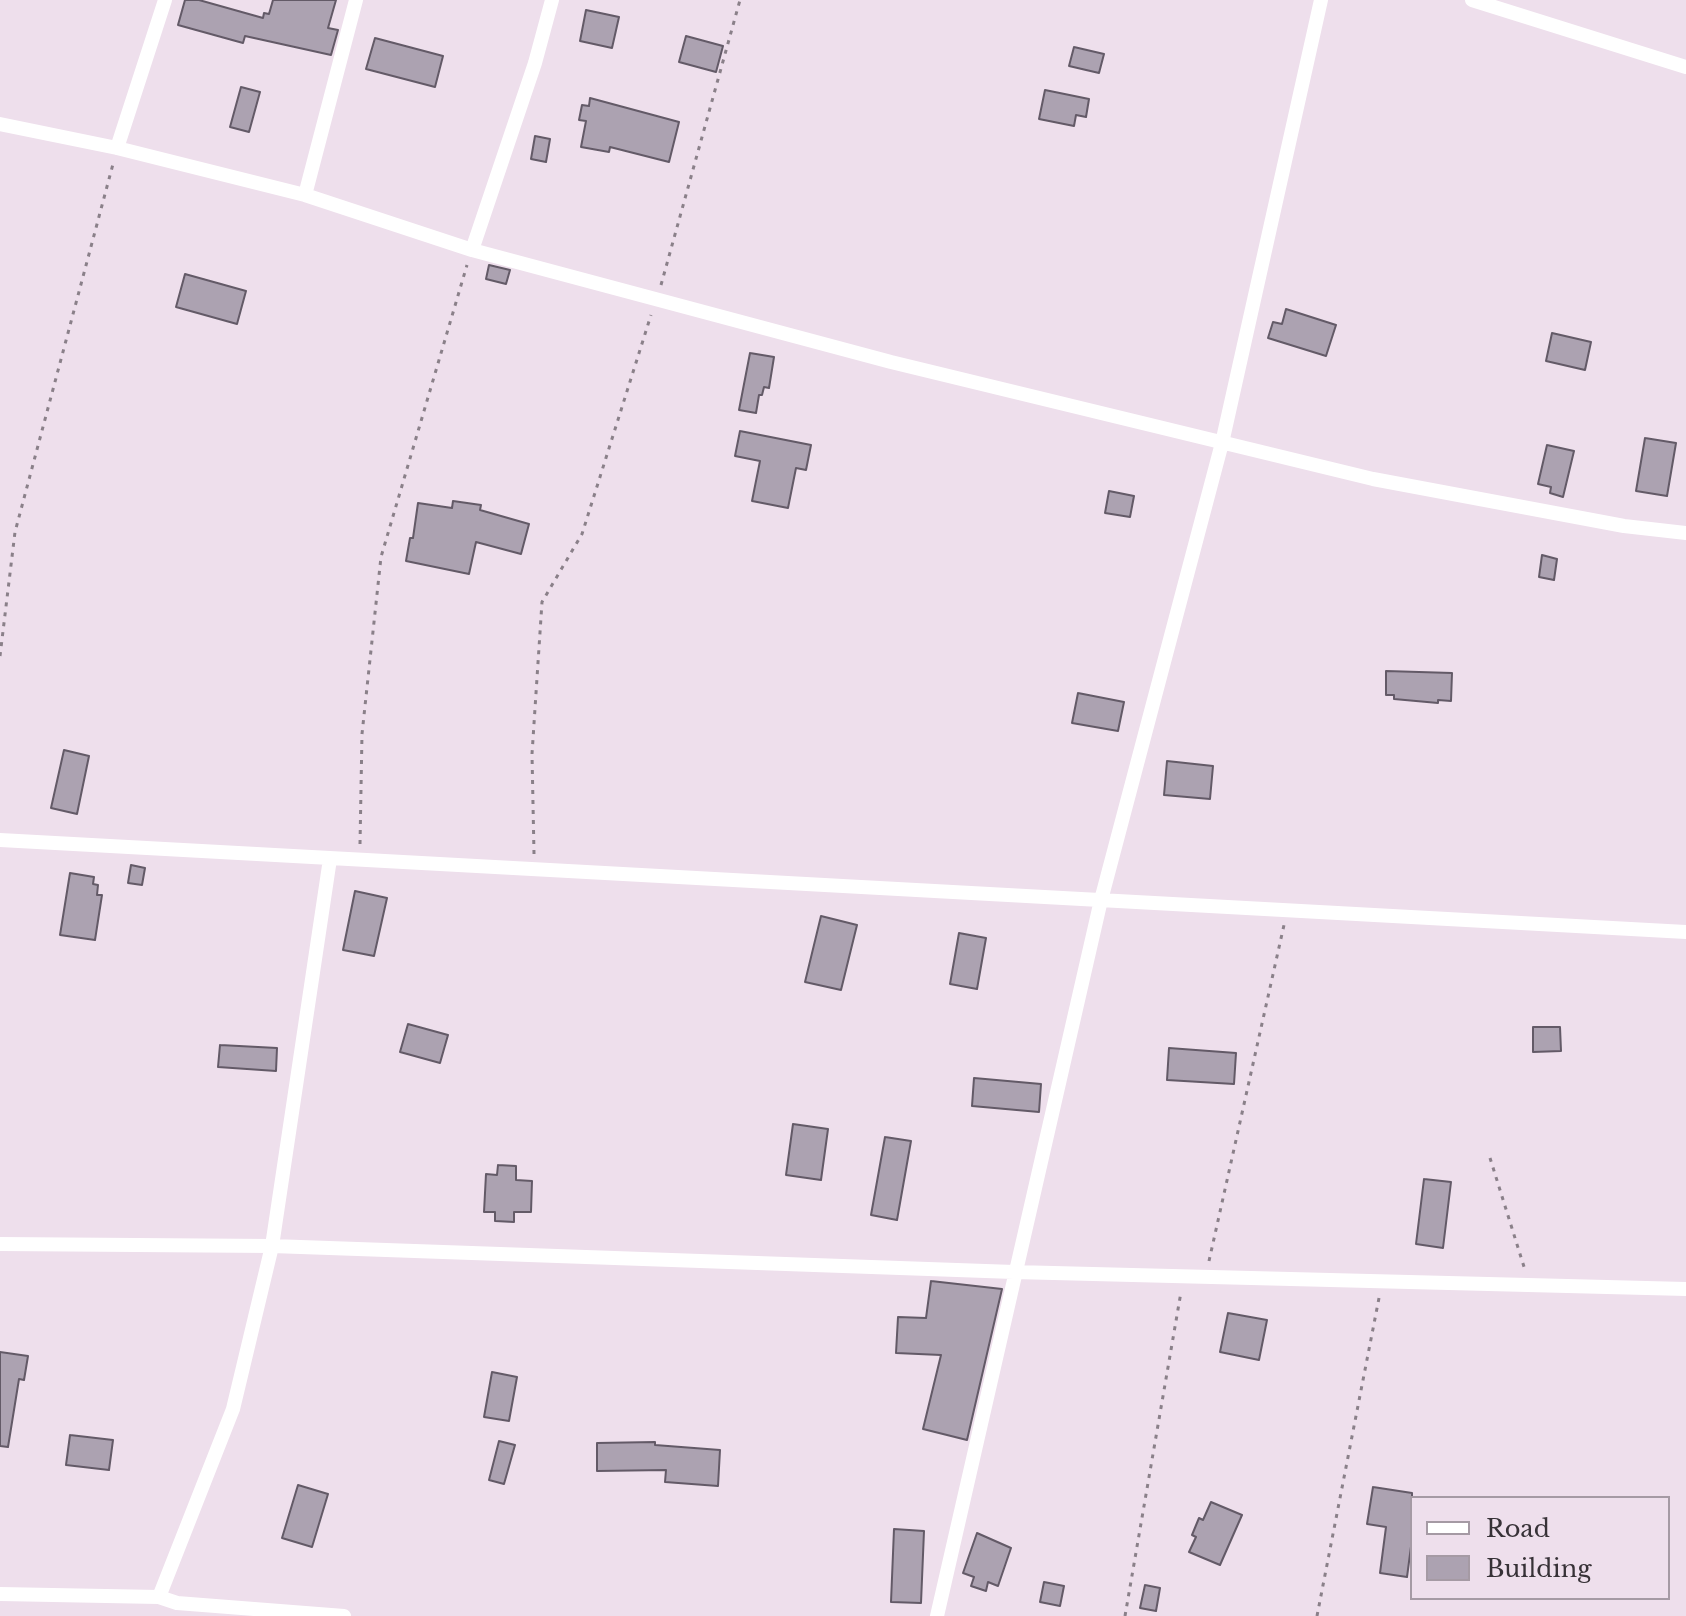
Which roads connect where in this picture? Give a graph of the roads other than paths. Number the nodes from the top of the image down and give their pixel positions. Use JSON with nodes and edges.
{"nodes":[{"id":1,"x":165,"y":0,"type":"edge"},
{"id":2,"x":356,"y":0,"type":"edge"},
{"id":3,"x":552,"y":0,"type":"edge"},
{"id":4,"x":1321,"y":0,"type":"edge"},
{"id":5,"x":1472,"y":0,"type":"edge"},
{"id":6,"x":1686,"y":67,"type":"edge"},
{"id":7,"x":0,"y":124,"type":"edge"},
{"id":8,"x":117,"y":148,"type":"junction"},
{"id":9,"x":305,"y":195,"type":"junction"},
{"id":10,"x":472,"y":250,"type":"junction"},
{"id":11,"x":1222,"y":443,"type":"junction"},
{"id":12,"x":1686,"y":533,"type":"edge"},
{"id":13,"x":0,"y":840,"type":"edge"},
{"id":14,"x":330,"y":859,"type":"junction"},
{"id":15,"x":1101,"y":900,"type":"junction"},
{"id":16,"x":1686,"y":932,"type":"edge"},
{"id":17,"x":0,"y":1244,"type":"edge"},
{"id":18,"x":272,"y":1246,"type":"junction"},
{"id":19,"x":1014,"y":1272,"type":"junction"},
{"id":20,"x":1686,"y":1289,"type":"edge"},
{"id":21,"x":0,"y":1594,"type":"edge"},
{"id":22,"x":159,"y":1597,"type":"junction"},
{"id":23,"x":177,"y":1609,"type":"edge"},
{"id":24,"x":344,"y":1616,"type":"edge"},
{"id":25,"x":937,"y":1616,"type":"edge"}],
"edges":[{"from":1,"to":8,"type":"street"},
{"from":2,"to":9,"type":"street"},
{"from":3,"to":10,"type":"street"},
{"from":4,"to":11,"type":"street"},
{"from":5,"to":6,"type":"street"},
{"from":7,"to":8,"type":"street"},
{"from":8,"to":9,"type":"street"},
{"from":9,"to":10,"type":"street"},
{"from":10,"to":11,"type":"street"},
{"from":11,"to":12,"type":"street"},
{"from":11,"to":15,"type":"street"},
{"from":13,"to":14,"type":"street"},
{"from":14,"to":15,"type":"street"},
{"from":14,"to":18,"type":"street"},
{"from":15,"to":16,"type":"street"},
{"from":15,"to":19,"type":"street"},
{"from":17,"to":18,"type":"street"},
{"from":18,"to":19,"type":"street"},
{"from":18,"to":22,"type":"street"},
{"from":19,"to":20,"type":"street"},
{"from":19,"to":25,"type":"street"},
{"from":21,"to":22,"type":"street"},
{"from":22,"to":23,"type":"street"},
{"from":23,"to":24,"type":"street"}]}
